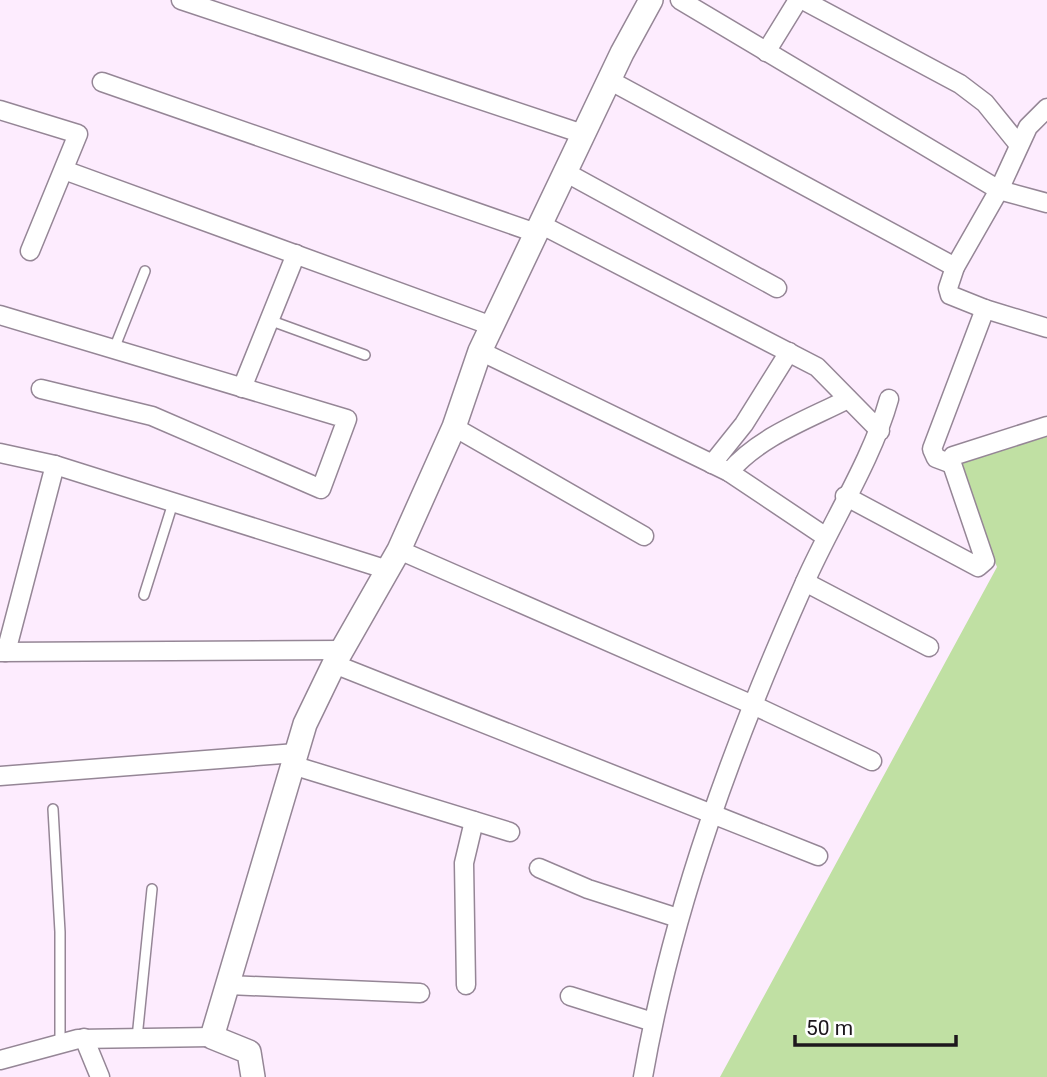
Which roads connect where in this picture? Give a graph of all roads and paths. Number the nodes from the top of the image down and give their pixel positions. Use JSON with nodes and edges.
{"nodes":[{"id":1,"x":181,"y":0,"type":"edge"},
{"id":2,"x":680,"y":0,"type":"edge"},
{"id":3,"x":801,"y":0,"type":"edge"},
{"id":4,"x":645,"y":2,"type":"edge"},
{"id":5,"x":766,"y":52,"type":"junction"},
{"id":6,"x":609,"y":80,"type":"junction"},
{"id":7,"x":102,"y":82,"type":"dead end"},
{"id":8,"x":1047,"y":108,"type":"edge"},
{"id":9,"x":0,"y":110,"type":"edge"},
{"id":10,"x":583,"y":134,"type":"junction"},
{"id":11,"x":1019,"y":145,"type":"junction"},
{"id":12,"x":64,"y":170,"type":"junction"},
{"id":13,"x":565,"y":172,"type":"junction"},
{"id":14,"x":999,"y":190,"type":"junction"},
{"id":15,"x":1047,"y":203,"type":"edge"},
{"id":16,"x":538,"y":229,"type":"junction"},
{"id":17,"x":30,"y":251,"type":"dead end"},
{"id":18,"x":296,"y":254,"type":"junction"},
{"id":19,"x":955,"y":267,"type":"junction"},
{"id":20,"x":145,"y":271,"type":"dead end"},
{"id":21,"x":777,"y":288,"type":"dead end"},
{"id":22,"x":985,"y":310,"type":"junction"},
{"id":23,"x":0,"y":315,"type":"edge"},
{"id":24,"x":270,"y":320,"type":"junction"},
{"id":25,"x":492,"y":326,"type":"junction"},
{"id":26,"x":1047,"y":328,"type":"edge"},
{"id":27,"x":114,"y":349,"type":"junction"},
{"id":28,"x":480,"y":351,"type":"junction"},
{"id":29,"x":789,"y":352,"type":"junction"},
{"id":30,"x":365,"y":355,"type":"dead end"},
{"id":31,"x":242,"y":388,"type":"junction"},
{"id":32,"x":41,"y":389,"type":"dead end"},
{"id":33,"x":848,"y":399,"type":"junction"},
{"id":34,"x":889,"y":399,"type":"dead end"},
{"id":35,"x":1047,"y":426,"type":"edge"},
{"id":36,"x":454,"y":427,"type":"junction"},
{"id":37,"x":880,"y":431,"type":"junction"},
{"id":38,"x":0,"y":453,"type":"edge"},
{"id":39,"x":712,"y":464,"type":"junction"},
{"id":40,"x":952,"y":464,"type":"junction"},
{"id":41,"x":55,"y":465,"type":"junction"},
{"id":42,"x":729,"y":472,"type":"junction"},
{"id":43,"x":845,"y":496,"type":"junction"},
{"id":44,"x":173,"y":503,"type":"junction"},
{"id":45,"x":644,"y":536,"type":"dead end"},
{"id":46,"x":826,"y":537,"type":"junction"},
{"id":47,"x":393,"y":560,"type":"junction"},
{"id":48,"x":805,"y":582,"type":"junction"},
{"id":49,"x":144,"y":595,"type":"dead end"},
{"id":50,"x":929,"y":647,"type":"dead end"},
{"id":51,"x":3,"y":652,"type":"edge"},
{"id":52,"x":338,"y":657,"type":"junction"},
{"id":53,"x":753,"y":705,"type":"junction"},
{"id":54,"x":294,"y":759,"type":"junction"},
{"id":55,"x":872,"y":761,"type":"dead end"},
{"id":56,"x":0,"y":776,"type":"edge"},
{"id":57,"x":53,"y":809,"type":"dead end"},
{"id":58,"x":712,"y":811,"type":"junction"},
{"id":59,"x":474,"y":821,"type":"junction"},
{"id":60,"x":510,"y":832,"type":"dead end"},
{"id":61,"x":818,"y":856,"type":"dead end"},
{"id":62,"x":539,"y":868,"type":"dead end"},
{"id":63,"x":152,"y":889,"type":"dead end"},
{"id":64,"x":678,"y":918,"type":"junction"},
{"id":65,"x":228,"y":985,"type":"junction"},
{"id":66,"x":466,"y":985,"type":"dead end"},
{"id":67,"x":420,"y":993,"type":"dead end"},
{"id":68,"x":570,"y":996,"type":"dead end"},
{"id":69,"x":653,"y":1022,"type":"junction"},
{"id":70,"x":212,"y":1037,"type":"junction"},
{"id":71,"x":84,"y":1038,"type":"junction"},
{"id":72,"x":137,"y":1038,"type":"junction"},
{"id":73,"x":60,"y":1044,"type":"junction"},
{"id":74,"x":0,"y":1060,"type":"edge"},
{"id":75,"x":100,"y":1077,"type":"edge"},
{"id":76,"x":253,"y":1077,"type":"edge"},
{"id":77,"x":643,"y":1077,"type":"edge"}],
"edges":[{"from":1,"to":10,"type":"street"},
{"from":2,"to":5,"type":"street"},
{"from":3,"to":5,"type":"street"},
{"from":3,"to":11,"type":"street"},
{"from":4,"to":6,"type":"street"},
{"from":5,"to":14,"type":"street"},
{"from":6,"to":10,"type":"street"},
{"from":6,"to":19,"type":"street"},
{"from":7,"to":16,"type":"street"},
{"from":8,"to":11,"type":"street"},
{"from":9,"to":12,"type":"street"},
{"from":10,"to":13,"type":"street"},
{"from":11,"to":14,"type":"street"},
{"from":12,"to":17,"type":"street"},
{"from":12,"to":18,"type":"street"},
{"from":13,"to":16,"type":"street"},
{"from":13,"to":21,"type":"street"},
{"from":14,"to":15,"type":"street"},
{"from":14,"to":19,"type":"street"},
{"from":16,"to":25,"type":"street"},
{"from":16,"to":29,"type":"street"},
{"from":18,"to":24,"type":"street"},
{"from":18,"to":25,"type":"street"},
{"from":19,"to":22,"type":"street"},
{"from":20,"to":27,"type":"lane"},
{"from":22,"to":26,"type":"street"},
{"from":22,"to":40,"type":"street"},
{"from":23,"to":27,"type":"street"},
{"from":24,"to":30,"type":"lane"},
{"from":24,"to":31,"type":"street"},
{"from":25,"to":28,"type":"street"},
{"from":27,"to":31,"type":"street"},
{"from":28,"to":36,"type":"street"},
{"from":28,"to":39,"type":"street"},
{"from":29,"to":33,"type":"street"},
{"from":29,"to":39,"type":"street"},
{"from":31,"to":32,"type":"street"},
{"from":33,"to":37,"type":"street"},
{"from":33,"to":42,"type":"street"},
{"from":34,"to":37,"type":"street"},
{"from":35,"to":40,"type":"street"},
{"from":36,"to":45,"type":"street"},
{"from":36,"to":47,"type":"street"},
{"from":37,"to":43,"type":"street"},
{"from":38,"to":41,"type":"street"},
{"from":39,"to":42,"type":"street"},
{"from":40,"to":43,"type":"street"},
{"from":41,"to":44,"type":"street"},
{"from":41,"to":51,"type":"street"},
{"from":42,"to":46,"type":"street"},
{"from":43,"to":46,"type":"street"},
{"from":44,"to":47,"type":"street"},
{"from":44,"to":49,"type":"lane"},
{"from":46,"to":48,"type":"street"},
{"from":47,"to":52,"type":"street"},
{"from":47,"to":53,"type":"street"},
{"from":48,"to":50,"type":"street"},
{"from":48,"to":53,"type":"street"},
{"from":51,"to":52,"type":"street"},
{"from":52,"to":54,"type":"street"},
{"from":52,"to":58,"type":"street"},
{"from":53,"to":55,"type":"street"},
{"from":53,"to":58,"type":"street"},
{"from":54,"to":56,"type":"street"},
{"from":54,"to":59,"type":"street"},
{"from":54,"to":65,"type":"street"},
{"from":57,"to":73,"type":"lane"},
{"from":58,"to":61,"type":"street"},
{"from":58,"to":64,"type":"street"},
{"from":59,"to":60,"type":"street"},
{"from":59,"to":66,"type":"street"},
{"from":62,"to":64,"type":"street"},
{"from":63,"to":72,"type":"lane"},
{"from":64,"to":69,"type":"street"},
{"from":65,"to":67,"type":"street"},
{"from":65,"to":70,"type":"street"},
{"from":68,"to":69,"type":"street"},
{"from":69,"to":77,"type":"street"},
{"from":70,"to":72,"type":"street"},
{"from":70,"to":76,"type":"street"},
{"from":71,"to":72,"type":"street"},
{"from":71,"to":73,"type":"street"},
{"from":71,"to":75,"type":"street"},
{"from":73,"to":74,"type":"street"}]}
